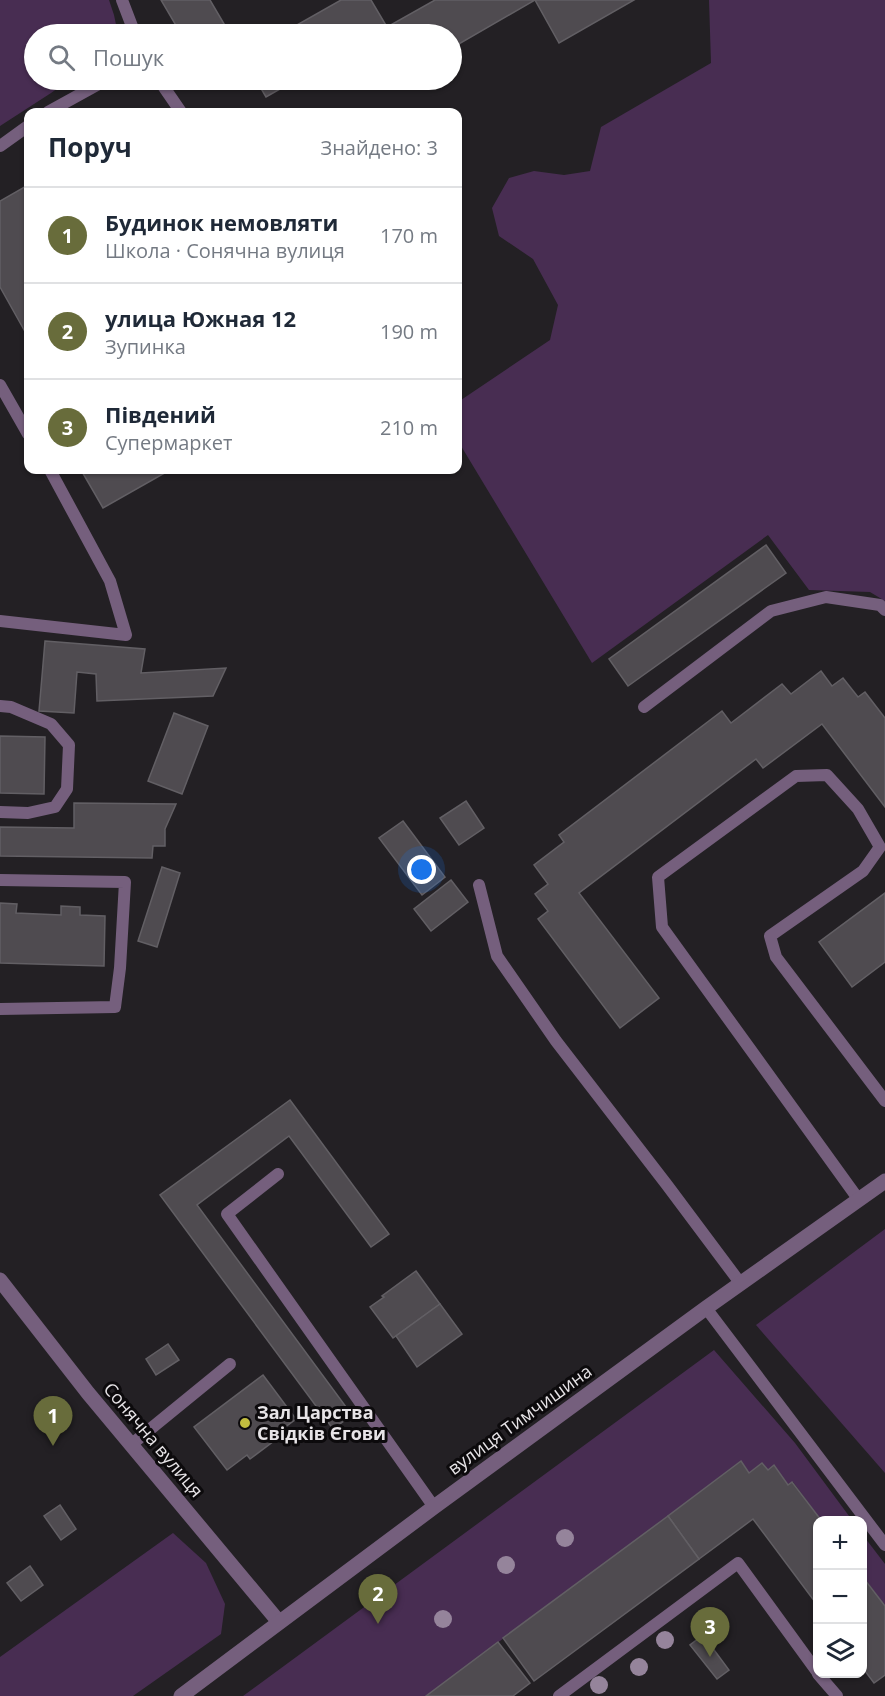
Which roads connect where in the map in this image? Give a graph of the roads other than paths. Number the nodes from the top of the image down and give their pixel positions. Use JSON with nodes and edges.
{"nodes":[{"id":1,"x":122,"y":0,"type":"edge"},
{"id":2,"x":131,"y":24,"type":"edge"},
{"id":3,"x":88,"y":90,"type":"edge"},
{"id":4,"x":166,"y":90,"type":"edge"},
{"id":5,"x":55,"y":108,"type":"edge"},
{"id":6,"x":178,"y":108,"type":"edge"},
{"id":7,"x":24,"y":129,"type":"edge"},
{"id":8,"x":0,"y":146,"type":"edge"},
{"id":9,"x":0,"y":385,"type":"edge"},
{"id":10,"x":24,"y":427,"type":"edge"},
{"id":11,"x":52,"y":474,"type":"edge"},
{"id":12,"x":885,"y":610,"type":"edge"},
{"id":13,"x":0,"y":621,"type":"edge"},
{"id":14,"x":0,"y":706,"type":"edge"},
{"id":15,"x":644,"y":707,"type":"dead end"},
{"id":16,"x":0,"y":812,"type":"edge"},
{"id":17,"x":0,"y":880,"type":"edge"},
{"id":18,"x":479,"y":885,"type":"dead end"},
{"id":19,"x":0,"y":1009,"type":"edge"},
{"id":20,"x":885,"y":1101,"type":"edge"},
{"id":21,"x":278,"y":1174,"type":"dead end"},
{"id":22,"x":885,"y":1181,"type":"edge"},
{"id":23,"x":859,"y":1200,"type":"junction"},
{"id":24,"x":0,"y":1280,"type":"edge"},
{"id":25,"x":741,"y":1284,"type":"junction"},
{"id":26,"x":706,"y":1308,"type":"junction"},
{"id":27,"x":230,"y":1364,"type":"dead end"},
{"id":28,"x":132,"y":1444,"type":"junction"},
{"id":29,"x":434,"y":1507,"type":"junction"},
{"id":30,"x":885,"y":1545,"type":"edge"},
{"id":31,"x":279,"y":1622,"type":"junction"},
{"id":32,"x":813,"y":1666,"type":"edge"},
{"id":33,"x":822,"y":1678,"type":"edge"},
{"id":34,"x":181,"y":1696,"type":"edge"},
{"id":35,"x":559,"y":1696,"type":"edge"},
{"id":36,"x":837,"y":1696,"type":"edge"}],
"edges":[{"from":1,"to":2,"type":"lane"},
{"from":3,"to":5,"type":"lane"},
{"from":4,"to":6,"type":"lane"},
{"from":7,"to":8,"type":"lane"},
{"from":9,"to":10,"type":"lane"},
{"from":11,"to":13,"type":"lane"},
{"from":12,"to":15,"type":"lane"},
{"from":14,"to":16,"type":"lane"},
{"from":17,"to":19,"type":"lane"},
{"from":18,"to":25,"type":"lane"},
{"from":20,"to":23,"type":"lane"},
{"from":21,"to":29,"type":"lane"},
{"from":22,"to":23,"type":"street","name":"вулиця Тимчишина"},
{"from":23,"to":25,"type":"street","name":"вулиця Тимчишина"},
{"from":24,"to":28,"type":"street","name":"Сонячна вулиця"},
{"from":25,"to":26,"type":"street","name":"вулиця Тимчишина"},
{"from":26,"to":29,"type":"street","name":"вулиця Тимчишина"},
{"from":26,"to":30,"type":"lane"},
{"from":27,"to":28,"type":"lane"},
{"from":28,"to":31,"type":"street","name":"Сонячна вулиця"},
{"from":29,"to":31,"type":"street","name":"вулиця Тимчишина"},
{"from":31,"to":34,"type":"street","name":"вулиця Тимчишина"},
{"from":32,"to":35,"type":"lane"},
{"from":33,"to":36,"type":"lane"}]}
